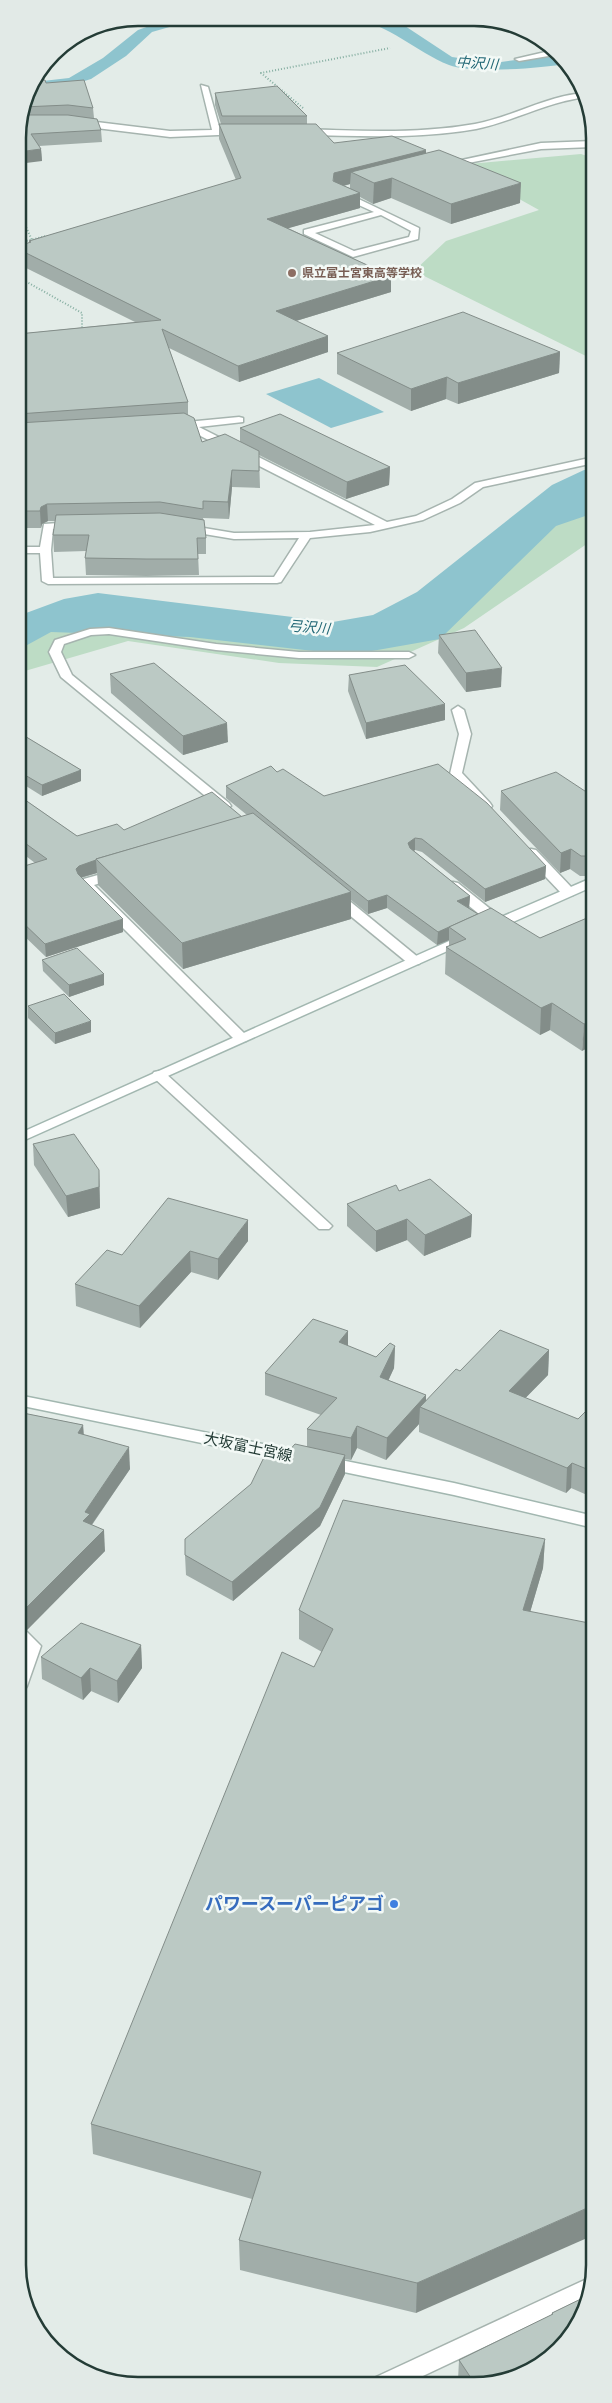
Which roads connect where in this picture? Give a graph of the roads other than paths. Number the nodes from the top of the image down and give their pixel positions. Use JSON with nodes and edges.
{"nodes":[{"id":1,"x":547,"y":54,"type":"edge"},
{"id":2,"x":519,"y":59,"type":"dead end"},
{"id":3,"x":204,"y":87,"type":"dead end"},
{"id":4,"x":577,"y":96,"type":"edge"},
{"id":5,"x":69,"y":122,"type":"edge"},
{"id":6,"x":253,"y":132,"type":"edge"},
{"id":7,"x":299,"y":132,"type":"edge"},
{"id":8,"x":217,"y":133,"type":"junction"},
{"id":9,"x":586,"y":144,"type":"edge"},
{"id":10,"x":436,"y":166,"type":"edge"},
{"id":11,"x":355,"y":187,"type":"edge"},
{"id":12,"x":382,"y":212,"type":"junction"},
{"id":13,"x":240,"y":420,"type":"dead end"},
{"id":14,"x":187,"y":425,"type":"junction"},
{"id":15,"x":167,"y":426,"type":"edge"},
{"id":16,"x":586,"y":462,"type":"edge"},
{"id":17,"x":86,"y":525,"type":"edge"},
{"id":18,"x":384,"y":525,"type":"junction"},
{"id":19,"x":179,"y":527,"type":"edge"},
{"id":20,"x":307,"y":535,"type":"junction"},
{"id":21,"x":26,"y":550,"type":"edge"},
{"id":22,"x":45,"y":550,"type":"junction"},
{"id":23,"x":409,"y":655,"type":"dead end"},
{"id":24,"x":458,"y":710,"type":"dead end"},
{"id":25,"x":234,"y":813,"type":"edge"},
{"id":26,"x":496,"y":816,"type":"edge"},
{"id":27,"x":522,"y":843,"type":"edge"},
{"id":28,"x":130,"y":870,"type":"edge"},
{"id":29,"x":446,"y":880,"type":"edge"},
{"id":30,"x":586,"y":884,"type":"edge"},
{"id":31,"x":324,"y":887,"type":"edge"},
{"id":32,"x":568,"y":892,"type":"junction"},
{"id":33,"x":499,"y":923,"type":"junction"},
{"id":34,"x":414,"y":961,"type":"junction"},
{"id":35,"x":241,"y":1038,"type":"junction"},
{"id":36,"x":159,"y":1075,"type":"junction"},
{"id":37,"x":26,"y":1135,"type":"edge"},
{"id":38,"x":324,"y":1226,"type":"dead end"},
{"id":39,"x":26,"y":1402,"type":"edge"},
{"id":40,"x":586,"y":1520,"type":"edge"},
{"id":41,"x":26,"y":1641,"type":"edge"},
{"id":42,"x":26,"y":1663,"type":"edge"},
{"id":43,"x":583,"y":2290,"type":"edge"},
{"id":44,"x":399,"y":2377,"type":"edge"}],
"edges":[{"from":1,"to":2,"type":"street"},
{"from":3,"to":8,"type":"street"},
{"from":4,"to":7,"type":"street"},
{"from":5,"to":8,"type":"street"},
{"from":6,"to":8,"type":"street"},
{"from":9,"to":10,"type":"street"},
{"from":11,"to":12,"type":"street"},
{"from":12,"to":12,"type":"street"},
{"from":13,"to":14,"type":"street"},
{"from":14,"to":15,"type":"street"},
{"from":14,"to":18,"type":"street"},
{"from":16,"to":18,"type":"street"},
{"from":17,"to":22,"type":"street"},
{"from":18,"to":20,"type":"street"},
{"from":19,"to":20,"type":"street"},
{"from":20,"to":22,"type":"street"},
{"from":21,"to":22,"type":"street"},
{"from":23,"to":25,"type":"street"},
{"from":24,"to":26,"type":"street"},
{"from":27,"to":32,"type":"street"},
{"from":28,"to":35,"type":"street"},
{"from":29,"to":33,"type":"street"},
{"from":30,"to":32,"type":"street"},
{"from":31,"to":34,"type":"street"},
{"from":32,"to":33,"type":"street"},
{"from":33,"to":34,"type":"street"},
{"from":34,"to":35,"type":"street"},
{"from":35,"to":36,"type":"street"},
{"from":36,"to":37,"type":"street"},
{"from":36,"to":38,"type":"street"},
{"from":39,"to":40,"type":"street","name":"大坂富士宮線"},
{"from":41,"to":42,"type":"street"},
{"from":43,"to":44,"type":"street"}]}
